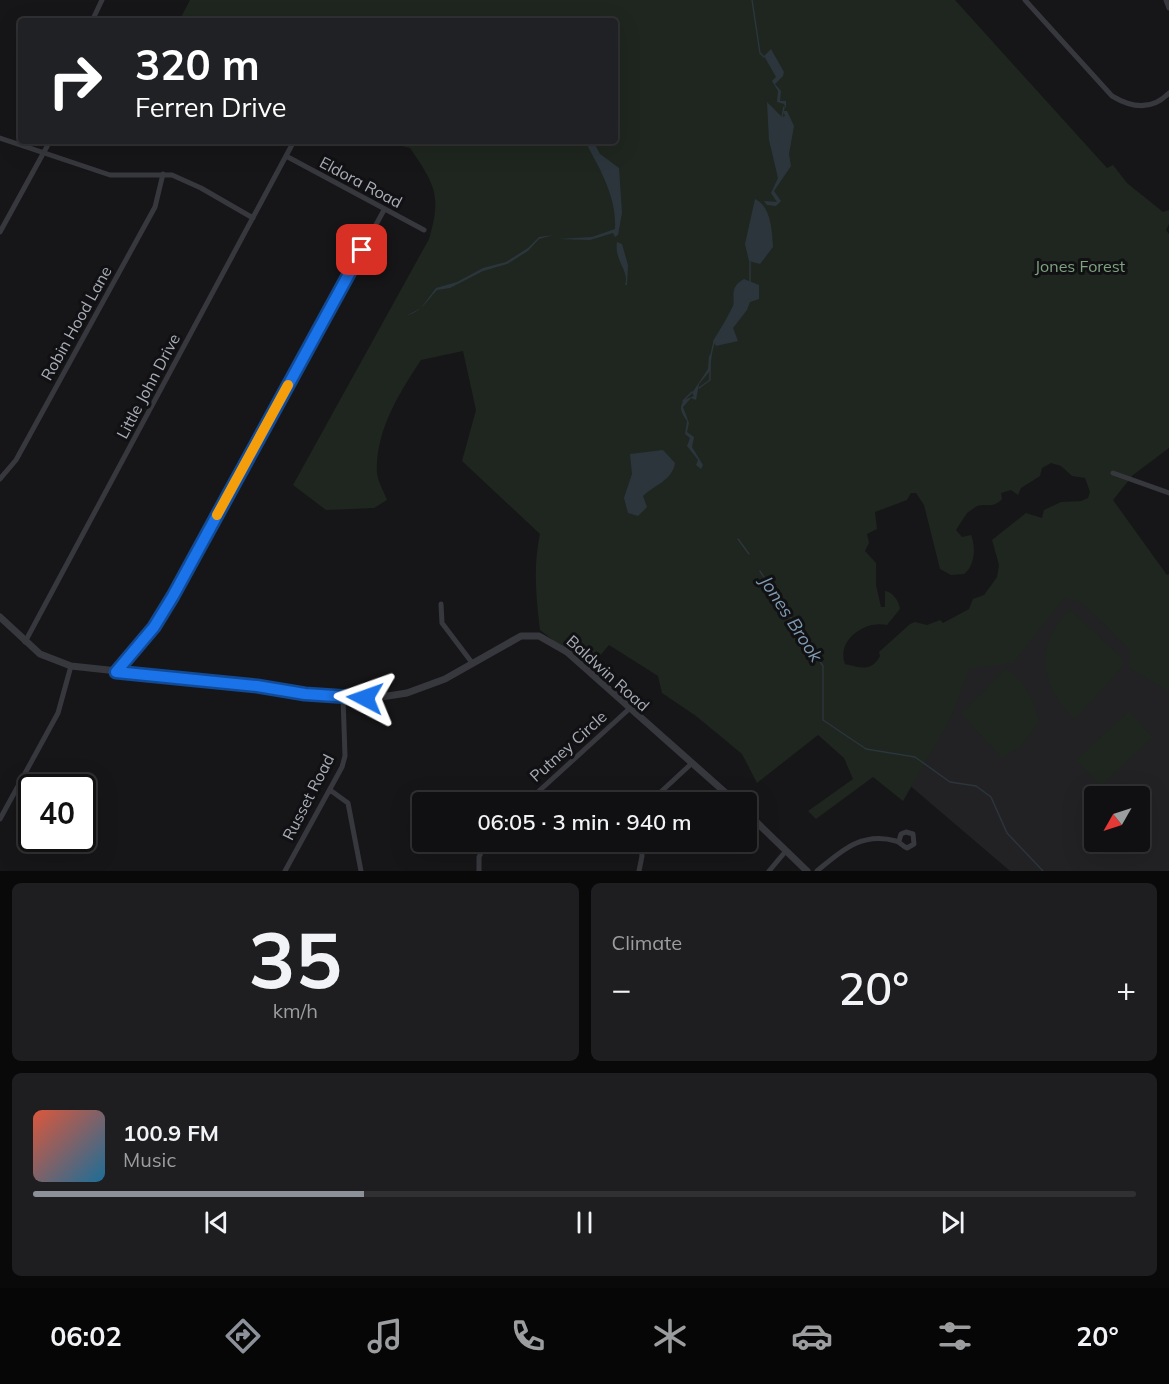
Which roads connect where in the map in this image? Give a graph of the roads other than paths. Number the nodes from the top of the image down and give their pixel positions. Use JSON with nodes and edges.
{"nodes":[{"id":1,"x":102,"y":0,"type":"edge"},
{"id":2,"x":1026,"y":0,"type":"edge"},
{"id":3,"x":1166,"y":0,"type":"edge"},
{"id":4,"x":1169,"y":8,"type":"edge"},
{"id":5,"x":93,"y":18,"type":"edge"},
{"id":6,"x":1169,"y":93,"type":"edge"},
{"id":7,"x":0,"y":138,"type":"edge"},
{"id":8,"x":18,"y":144,"type":"edge"},
{"id":9,"x":19,"y":144,"type":"edge"},
{"id":10,"x":48,"y":144,"type":"edge"},
{"id":11,"x":292,"y":144,"type":"edge"},
{"id":12,"x":44,"y":152,"type":"junction"},
{"id":13,"x":286,"y":156,"type":"junction"},
{"id":14,"x":163,"y":174,"type":"junction"},
{"id":15,"x":384,"y":210,"type":"junction"},
{"id":16,"x":253,"y":218,"type":"junction"},
{"id":17,"x":424,"y":230,"type":"dead end"},
{"id":18,"x":0,"y":232,"type":"edge"},
{"id":19,"x":1113,"y":473,"type":"dead end"},
{"id":20,"x":0,"y":479,"type":"edge"},
{"id":21,"x":1169,"y":494,"type":"edge"},
{"id":22,"x":441,"y":604,"type":"dead end"},
{"id":23,"x":0,"y":617,"type":"edge"},
{"id":24,"x":25,"y":642,"type":"junction"},
{"id":25,"x":473,"y":664,"type":"junction"},
{"id":26,"x":71,"y":666,"type":"junction"},
{"id":27,"x":116,"y":672,"type":"junction"},
{"id":28,"x":343,"y":696,"type":"junction"},
{"id":29,"x":628,"y":709,"type":"junction"},
{"id":30,"x":691,"y":764,"type":"junction"},
{"id":31,"x":330,"y":790,"type":"junction"},
{"id":32,"x":538,"y":792,"type":"edge"},
{"id":33,"x":661,"y":792,"type":"edge"},
{"id":34,"x":724,"y":792,"type":"edge"},
{"id":35,"x":0,"y":819,"type":"edge"},
{"id":36,"x":757,"y":823,"type":"edge"},
{"id":37,"x":899,"y":841,"type":"dead end"},
{"id":38,"x":481,"y":852,"type":"edge"},
{"id":39,"x":642,"y":852,"type":"edge"},
{"id":40,"x":785,"y":852,"type":"junction"},
{"id":41,"x":285,"y":871,"type":"edge"},
{"id":42,"x":361,"y":871,"type":"edge"},
{"id":43,"x":479,"y":871,"type":"edge"},
{"id":44,"x":639,"y":871,"type":"edge"},
{"id":45,"x":769,"y":871,"type":"edge"},
{"id":46,"x":807,"y":871,"type":"edge"},
{"id":47,"x":817,"y":871,"type":"edge"}],
"edges":[{"from":1,"to":5,"type":"street"},
{"from":2,"to":6,"type":"street"},
{"from":3,"to":4,"type":"street"},
{"from":7,"to":8,"type":"street"},
{"from":9,"to":12,"type":"street"},
{"from":10,"to":12,"type":"street"},
{"from":11,"to":13,"type":"street","name":"Little John Drive"},
{"from":12,"to":14,"type":"street"},
{"from":12,"to":18,"type":"street"},
{"from":13,"to":15,"type":"street","name":"Eldora Road"},
{"from":13,"to":16,"type":"street","name":"Little John Drive"},
{"from":14,"to":16,"type":"street"},
{"from":14,"to":20,"type":"street","name":"Robin Hood Lane"},
{"from":15,"to":17,"type":"street","name":"Eldora Road"},
{"from":15,"to":27,"type":"street"},
{"from":16,"to":24,"type":"street","name":"Little John Drive"},
{"from":19,"to":21,"type":"street"},
{"from":22,"to":25,"type":"street"},
{"from":23,"to":24,"type":"street","name":"Baldwin Road"},
{"from":24,"to":26,"type":"street","name":"Baldwin Road"},
{"from":25,"to":28,"type":"street","name":"Baldwin Road"},
{"from":25,"to":29,"type":"street","name":"Baldwin Road"},
{"from":26,"to":27,"type":"street","name":"Baldwin Road"},
{"from":26,"to":35,"type":"street"},
{"from":27,"to":28,"type":"street","name":"Baldwin Road"},
{"from":28,"to":31,"type":"street","name":"Russet Road"},
{"from":29,"to":30,"type":"street","name":"Baldwin Road"},
{"from":29,"to":32,"type":"street","name":"Putney Circle"},
{"from":30,"to":33,"type":"street"},
{"from":30,"to":34,"type":"street","name":"Baldwin Road"},
{"from":31,"to":41,"type":"street","name":"Russet Road"},
{"from":31,"to":42,"type":"street"},
{"from":36,"to":40,"type":"street"},
{"from":37,"to":47,"type":"street"},
{"from":38,"to":43,"type":"street"},
{"from":39,"to":44,"type":"street"},
{"from":40,"to":45,"type":"street"},
{"from":40,"to":46,"type":"street"}]}
